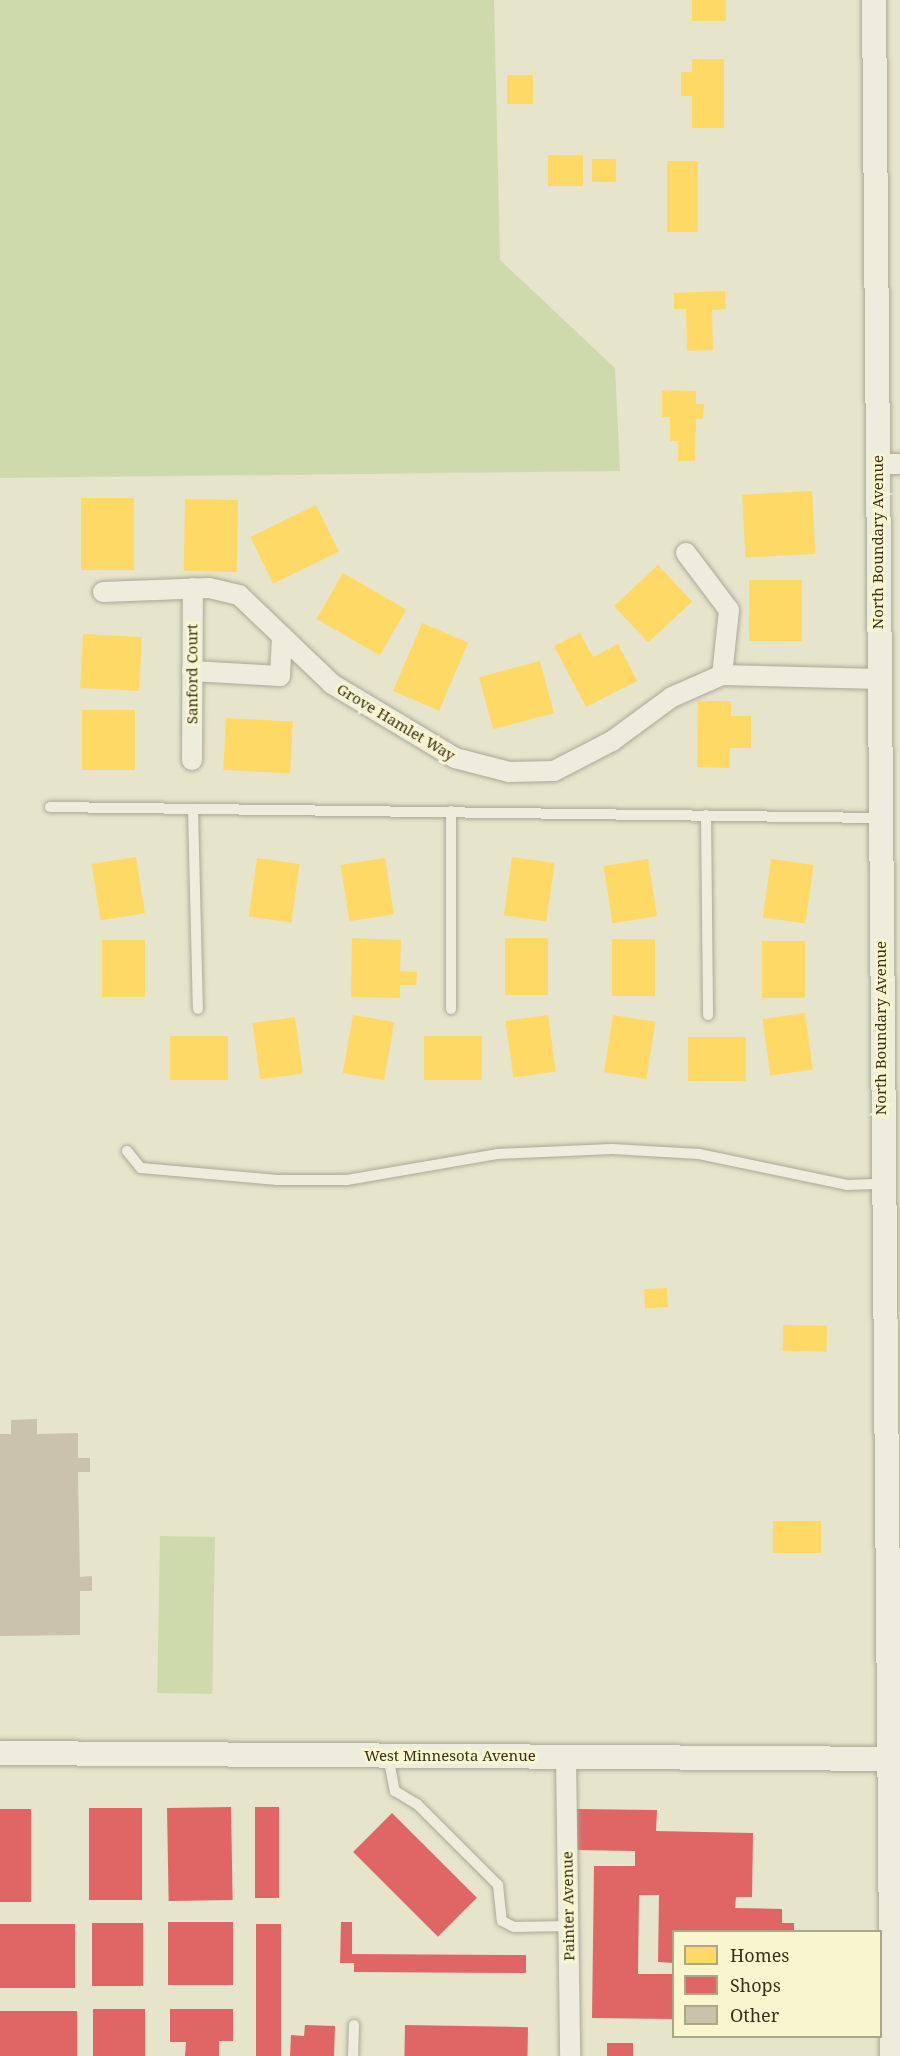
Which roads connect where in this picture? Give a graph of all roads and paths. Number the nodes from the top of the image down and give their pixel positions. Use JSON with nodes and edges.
{"nodes":[{"id":1,"x":874,"y":0,"type":"edge"},
{"id":2,"x":889,"y":464,"type":"edge"},
{"id":3,"x":686,"y":553,"type":"dead end"},
{"id":4,"x":193,"y":588,"type":"junction"},
{"id":5,"x":103,"y":592,"type":"dead end"},
{"id":6,"x":282,"y":636,"type":"junction"},
{"id":7,"x":192,"y":671,"type":"junction"},
{"id":8,"x":722,"y":675,"type":"junction"},
{"id":9,"x":879,"y":679,"type":"junction"},
{"id":10,"x":192,"y":760,"type":"dead end"},
{"id":11,"x":50,"y":807,"type":"dead end"},
{"id":12,"x":193,"y":809,"type":"junction"},
{"id":13,"x":451,"y":811,"type":"junction"},
{"id":14,"x":706,"y":815,"type":"junction"},
{"id":15,"x":880,"y":818,"type":"junction"},
{"id":16,"x":198,"y":1009,"type":"dead end"},
{"id":17,"x":451,"y":1009,"type":"dead end"},
{"id":18,"x":708,"y":1015,"type":"dead end"},
{"id":19,"x":127,"y":1151,"type":"dead end"},
{"id":20,"x":882,"y":1184,"type":"junction"},
{"id":21,"x":894,"y":1429,"type":"edge"},
{"id":22,"x":0,"y":1753,"type":"edge"},
{"id":23,"x":388,"y":1756,"type":"junction"},
{"id":24,"x":566,"y":1757,"type":"junction"},
{"id":25,"x":896,"y":1759,"type":"edge"},
{"id":26,"x":568,"y":1926,"type":"junction"},
{"id":27,"x":886,"y":1977,"type":"edge"},
{"id":28,"x":354,"y":2025,"type":"dead end"},
{"id":29,"x":353,"y":2056,"type":"edge"},
{"id":30,"x":570,"y":2056,"type":"edge"},
{"id":31,"x":892,"y":2056,"type":"edge"}],
"edges":[{"from":1,"to":2,"type":"street","name":"North Boundary Avenue"},
{"from":2,"to":9,"type":"street","name":"North Boundary Avenue"},
{"from":3,"to":8,"type":"street"},
{"from":4,"to":5,"type":"street","name":"Grove Hamlet Way"},
{"from":4,"to":6,"type":"street","name":"Grove Hamlet Way"},
{"from":4,"to":7,"type":"street","name":"Sanford Court"},
{"from":6,"to":7,"type":"street"},
{"from":6,"to":8,"type":"street","name":"Grove Hamlet Way"},
{"from":7,"to":10,"type":"street","name":"Sanford Court"},
{"from":8,"to":9,"type":"street","name":"Grove Hamlet Way"},
{"from":9,"to":15,"type":"street","name":"North Boundary Avenue"},
{"from":11,"to":12,"type":"lane"},
{"from":12,"to":13,"type":"lane"},
{"from":12,"to":16,"type":"lane"},
{"from":13,"to":14,"type":"lane"},
{"from":13,"to":17,"type":"lane"},
{"from":14,"to":15,"type":"lane"},
{"from":14,"to":18,"type":"lane"},
{"from":15,"to":20,"type":"street","name":"North Boundary Avenue"},
{"from":19,"to":20,"type":"lane"},
{"from":20,"to":21,"type":"street","name":"North Boundary Avenue"},
{"from":21,"to":25,"type":"street","name":"North Boundary Avenue"},
{"from":22,"to":23,"type":"street","name":"West Minnesota Avenue"},
{"from":23,"to":24,"type":"street","name":"West Minnesota Avenue"},
{"from":23,"to":26,"type":"lane"},
{"from":24,"to":25,"type":"street","name":"West Minnesota Avenue"},
{"from":24,"to":26,"type":"street","name":"Painter Avenue"},
{"from":25,"to":27,"type":"street","name":"North Boundary Avenue"},
{"from":26,"to":30,"type":"street","name":"Painter Avenue"},
{"from":27,"to":31,"type":"street","name":"North Boundary Avenue"},
{"from":28,"to":29,"type":"lane"}]}
